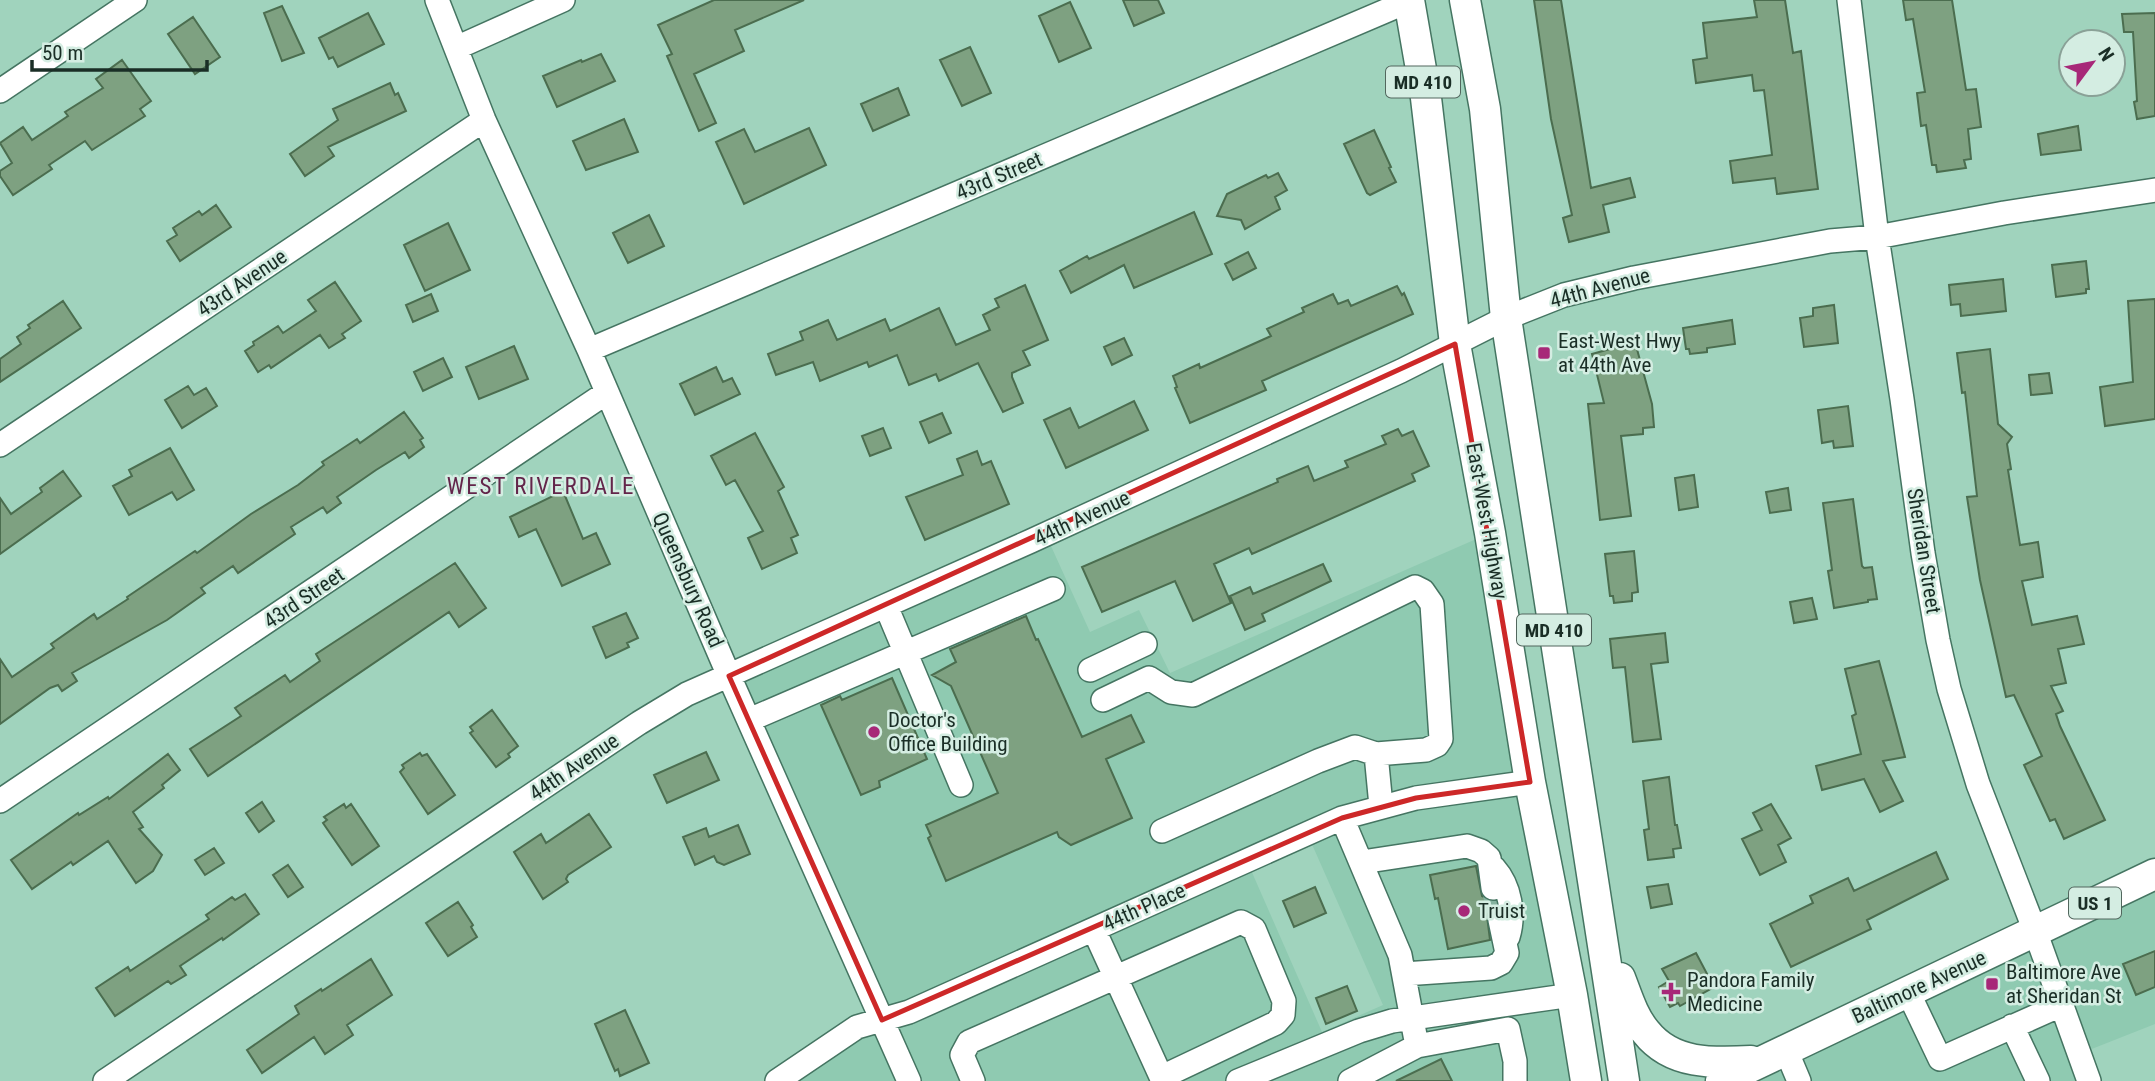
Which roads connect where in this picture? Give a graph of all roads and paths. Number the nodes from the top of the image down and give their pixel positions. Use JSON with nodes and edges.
{"nodes":[{"id":1,"x":135,"y":0,"type":"edge"},
{"id":2,"x":436,"y":0,"type":"edge"},
{"id":3,"x":563,"y":0,"type":"edge"},
{"id":4,"x":1465,"y":0,"type":"edge"},
{"id":5,"x":1849,"y":0,"type":"edge"},
{"id":6,"x":1409,"y":1,"type":"edge"},
{"id":7,"x":456,"y":48,"type":"junction"},
{"id":8,"x":0,"y":91,"type":"edge"},
{"id":9,"x":484,"y":120,"type":"junction"},
{"id":10,"x":2155,"y":190,"type":"edge"},
{"id":11,"x":1877,"y":237,"type":"junction"},
{"id":12,"x":1506,"y":318,"type":"junction"},
{"id":13,"x":1455,"y":344,"type":"junction"},
{"id":14,"x":589,"y":350,"type":"junction"},
{"id":15,"x":606,"y":393,"type":"junction"},
{"id":16,"x":0,"y":445,"type":"edge"},
{"id":17,"x":1053,"y":589,"type":"dead end"},
{"id":18,"x":886,"y":606,"type":"junction"},
{"id":19,"x":1145,"y":644,"type":"dead end"},
{"id":20,"x":905,"y":652,"type":"junction"},
{"id":21,"x":1090,"y":670,"type":"dead end"},
{"id":22,"x":729,"y":676,"type":"junction"},
{"id":23,"x":1103,"y":700,"type":"dead end"},
{"id":24,"x":749,"y":720,"type":"junction"},
{"id":25,"x":1376,"y":754,"type":"junction"},
{"id":26,"x":1530,"y":782,"type":"junction"},
{"id":27,"x":961,"y":785,"type":"dead end"},
{"id":28,"x":0,"y":801,"type":"edge"},
{"id":29,"x":1381,"y":806,"type":"junction"},
{"id":30,"x":1342,"y":818,"type":"junction"},
{"id":31,"x":1163,"y":831,"type":"dead end"},
{"id":32,"x":1362,"y":862,"type":"junction"},
{"id":33,"x":2155,"y":874,"type":"edge"},
{"id":34,"x":1500,"y":920,"type":"tunnel mouth"},
{"id":35,"x":1094,"y":929,"type":"junction"},
{"id":36,"x":2035,"y":931,"type":"junction"},
{"id":37,"x":1604,"y":942,"type":"junction"},
{"id":38,"x":1505,"y":947,"type":"junction"},
{"id":39,"x":1404,"y":974,"type":"junction"},
{"id":40,"x":1115,"y":976,"type":"junction"},
{"id":41,"x":1908,"y":992,"type":"junction"},
{"id":42,"x":1572,"y":995,"type":"junction"},
{"id":43,"x":1503,"y":1004,"type":"junction"},
{"id":44,"x":2061,"y":1004,"type":"junction"},
{"id":45,"x":1413,"y":1017,"type":"junction"},
{"id":46,"x":882,"y":1020,"type":"junction"},
{"id":47,"x":2012,"y":1026,"type":"junction"},
{"id":48,"x":1508,"y":1029,"type":"junction"},
{"id":49,"x":1463,"y":1036,"type":"junction"},
{"id":50,"x":1417,"y":1046,"type":"junction"},
{"id":51,"x":1774,"y":1055,"type":"junction"},
{"id":52,"x":905,"y":1079,"type":"edge"},
{"id":53,"x":1162,"y":1079,"type":"edge"},
{"id":54,"x":105,"y":1081,"type":"edge"},
{"id":55,"x":777,"y":1081,"type":"edge"},
{"id":56,"x":973,"y":1081,"type":"edge"},
{"id":57,"x":1238,"y":1081,"type":"edge"},
{"id":58,"x":1350,"y":1081,"type":"edge"},
{"id":59,"x":1376,"y":1081,"type":"edge"},
{"id":60,"x":1515,"y":1081,"type":"edge"},
{"id":61,"x":1586,"y":1081,"type":"edge"},
{"id":62,"x":1624,"y":1081,"type":"edge"},
{"id":63,"x":1721,"y":1081,"type":"edge"},
{"id":64,"x":1799,"y":1081,"type":"edge"},
{"id":65,"x":2038,"y":1081,"type":"edge"},
{"id":66,"x":2089,"y":1081,"type":"edge"}],
"edges":[{"from":1,"to":8,"type":"street"},
{"from":2,"to":7,"type":"street","name":"Queensbury Road"},
{"from":3,"to":7,"type":"street"},
{"from":4,"to":12,"type":"main road","number":"MD 410"},
{"from":5,"to":11,"type":"street","name":"Sheridan Street"},
{"from":6,"to":13,"type":"main road","name":"East-West Highway","number":"MD 410"},
{"from":6,"to":14,"type":"street","name":"43rd Street"},
{"from":7,"to":9,"type":"street","name":"Queensbury Road"},
{"from":9,"to":14,"type":"street","name":"Queensbury Road"},
{"from":9,"to":16,"type":"street","name":"43rd Avenue"},
{"from":10,"to":11,"type":"street","name":"44th Avenue"},
{"from":11,"to":12,"type":"street","name":"44th Avenue"},
{"from":11,"to":36,"type":"street","name":"Sheridan Street"},
{"from":12,"to":13,"type":"street","name":"44th Avenue"},
{"from":12,"to":37,"type":"main road","number":"MD 410"},
{"from":13,"to":18,"type":"street","name":"44th Avenue"},
{"from":13,"to":26,"type":"main road","name":"East-West Highway","number":"MD 410"},
{"from":14,"to":15,"type":"street","name":"Queensbury Road"},
{"from":15,"to":22,"type":"street","name":"Queensbury Road"},
{"from":15,"to":28,"type":"street","name":"43rd Street"},
{"from":17,"to":20,"type":"street"},
{"from":18,"to":20,"type":"street"},
{"from":18,"to":22,"type":"street","name":"44th Avenue"},
{"from":19,"to":21,"type":"street"},
{"from":20,"to":24,"type":"street"},
{"from":20,"to":27,"type":"street"},
{"from":22,"to":24,"type":"street","name":"Queensbury Road"},
{"from":22,"to":54,"type":"street","name":"44th Avenue"},
{"from":23,"to":25,"type":"street"},
{"from":24,"to":46,"type":"street","name":"Queensbury Road"},
{"from":25,"to":29,"type":"street"},
{"from":25,"to":31,"type":"street"},
{"from":26,"to":29,"type":"street","name":"44th Place"},
{"from":26,"to":42,"type":"main road","name":"East-West Highway","number":"MD 410"},
{"from":29,"to":30,"type":"street","name":"44th Place"},
{"from":30,"to":32,"type":"street"},
{"from":30,"to":35,"type":"street","name":"44th Place"},
{"from":32,"to":38,"type":"street"},
{"from":32,"to":39,"type":"street"},
{"from":33,"to":36,"type":"main road","name":"Baltimore Avenue","number":"US 1"},
{"from":34,"to":38,"type":"street"},
{"from":35,"to":40,"type":"street"},
{"from":35,"to":46,"type":"street","name":"44th Place"},
{"from":36,"to":41,"type":"main road","name":"Baltimore Avenue","number":"US 1"},
{"from":36,"to":44,"type":"street","name":"Sheridan Street"},
{"from":37,"to":51,"type":"main road"},
{"from":37,"to":62,"type":"main road","number":"MD 410"},
{"from":38,"to":39,"type":"street"},
{"from":39,"to":45,"type":"street"},
{"from":40,"to":53,"type":"street"},
{"from":40,"to":53,"type":"street"},
{"from":40,"to":56,"type":"street"},
{"from":41,"to":47,"type":"street"},
{"from":41,"to":51,"type":"main road","name":"Baltimore Avenue","number":"US 1"},
{"from":42,"to":43,"type":"street"},
{"from":42,"to":61,"type":"main road","name":"East-West Highway","number":"MD 410"},
{"from":43,"to":45,"type":"street"},
{"from":43,"to":48,"type":"street"},
{"from":44,"to":47,"type":"street"},
{"from":44,"to":66,"type":"street","name":"Sheridan Street"},
{"from":45,"to":50,"type":"street"},
{"from":45,"to":57,"type":"street"},
{"from":46,"to":52,"type":"street","name":"Queensbury Road"},
{"from":46,"to":55,"type":"street","name":"44th Place"},
{"from":47,"to":65,"type":"street"},
{"from":48,"to":49,"type":"street"},
{"from":48,"to":60,"type":"street"},
{"from":49,"to":50,"type":"street"},
{"from":49,"to":59,"type":"street"},
{"from":50,"to":58,"type":"street"},
{"from":51,"to":63,"type":"main road","name":"Baltimore Avenue","number":"US 1"},
{"from":51,"to":64,"type":"street"}]}
